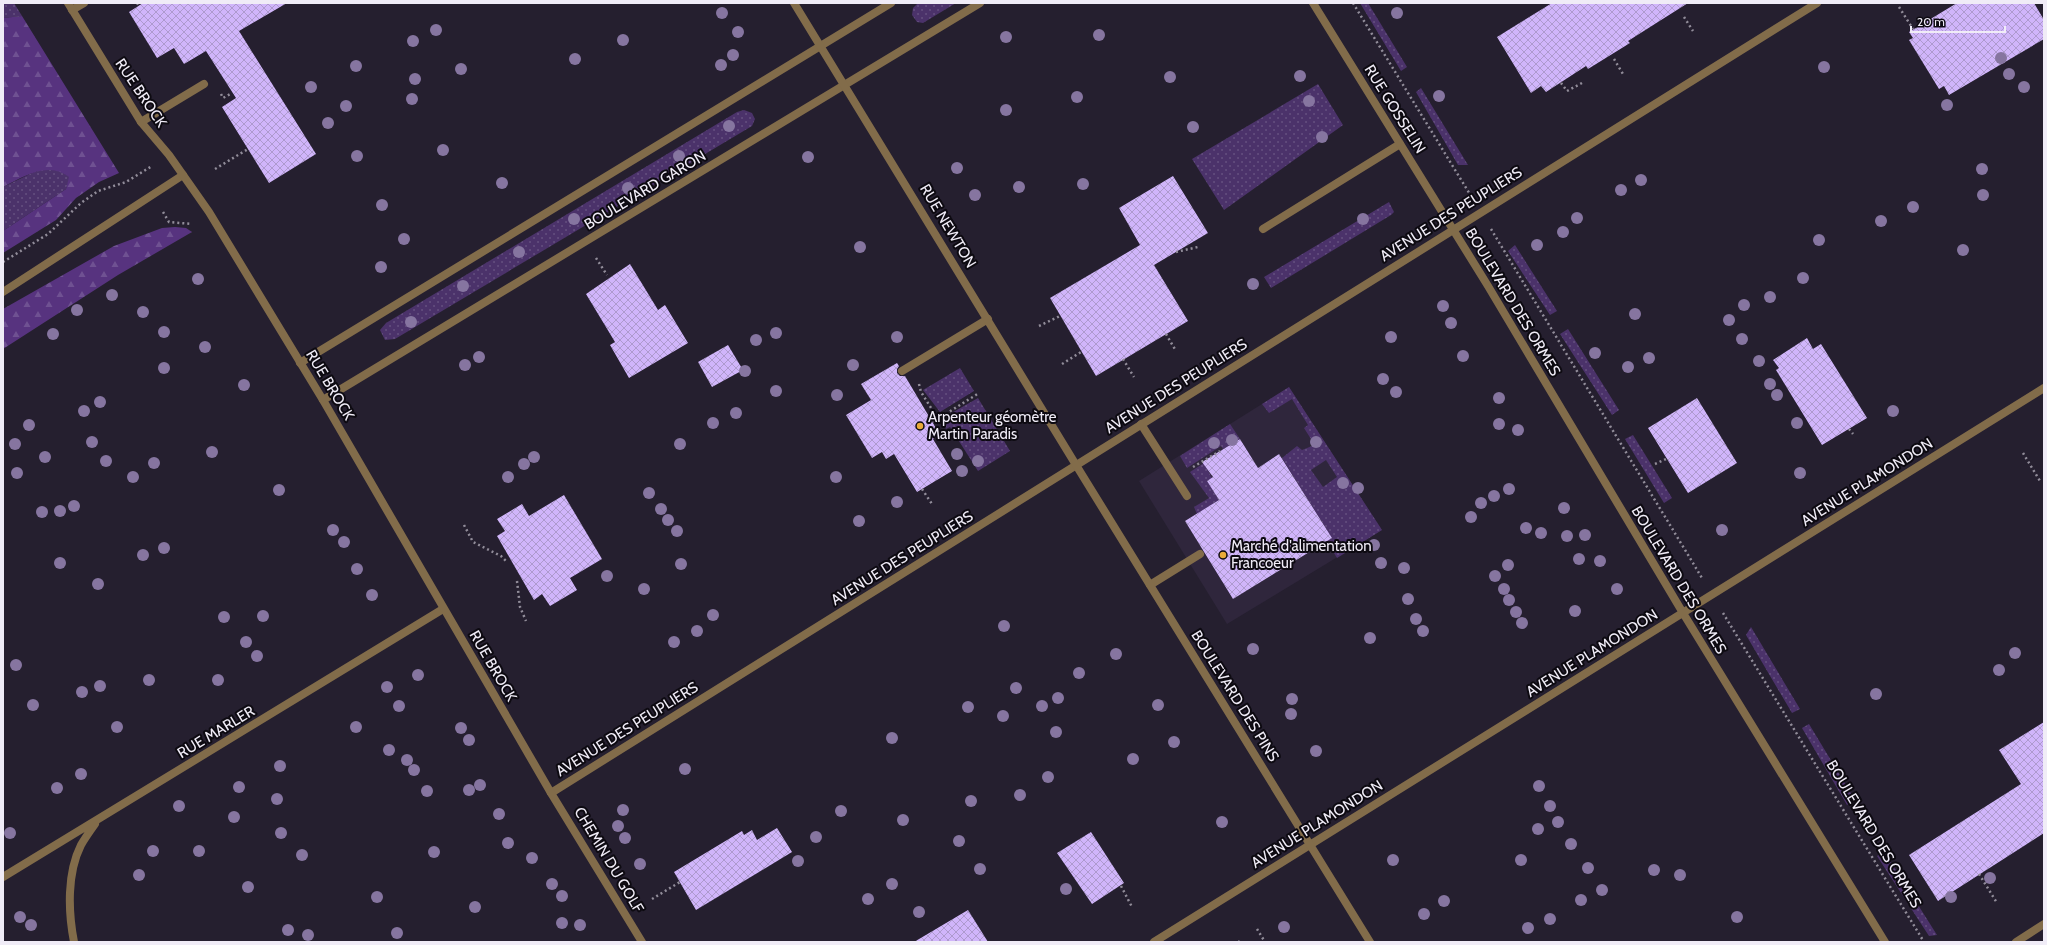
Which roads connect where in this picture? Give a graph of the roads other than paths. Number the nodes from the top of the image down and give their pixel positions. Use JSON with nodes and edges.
{"nodes":[{"id":1,"x":84,"y":3,"type":"edge"},
{"id":2,"x":794,"y":3,"type":"edge"},
{"id":3,"x":891,"y":3,"type":"edge"},
{"id":4,"x":980,"y":3,"type":"edge"},
{"id":5,"x":1313,"y":3,"type":"edge"},
{"id":6,"x":1817,"y":3,"type":"edge"},
{"id":7,"x":70,"y":7,"type":"edge"},
{"id":8,"x":820,"y":46,"type":"junction"},
{"id":9,"x":204,"y":84,"type":"dead end"},
{"id":10,"x":846,"y":85,"type":"junction"},
{"id":11,"x":140,"y":122,"type":"junction"},
{"id":12,"x":1400,"y":144,"type":"junction"},
{"id":13,"x":183,"y":175,"type":"junction"},
{"id":14,"x":1263,"y":229,"type":"dead end"},
{"id":15,"x":1453,"y":230,"type":"junction"},
{"id":16,"x":3,"y":292,"type":"edge"},
{"id":17,"x":988,"y":319,"type":"junction"},
{"id":18,"x":300,"y":363,"type":"junction"},
{"id":19,"x":902,"y":371,"type":"dead end"},
{"id":20,"x":2044,"y":388,"type":"edge"},
{"id":21,"x":323,"y":400,"type":"junction"},
{"id":22,"x":1141,"y":424,"type":"junction"},
{"id":23,"x":1076,"y":465,"type":"junction"},
{"id":24,"x":1187,"y":496,"type":"dead end"},
{"id":25,"x":1200,"y":554,"type":"dead end"},
{"id":26,"x":1150,"y":585,"type":"junction"},
{"id":27,"x":444,"y":609,"type":"junction"},
{"id":28,"x":1682,"y":613,"type":"junction"},
{"id":29,"x":551,"y":793,"type":"junction"},
{"id":30,"x":96,"y":822,"type":"junction"},
{"id":31,"x":1311,"y":845,"type":"junction"},
{"id":32,"x":3,"y":877,"type":"edge"},
{"id":33,"x":2044,"y":924,"type":"edge"},
{"id":34,"x":74,"y":942,"type":"edge"},
{"id":35,"x":642,"y":942,"type":"edge"},
{"id":36,"x":1154,"y":942,"type":"edge"},
{"id":37,"x":1370,"y":942,"type":"edge"},
{"id":38,"x":1884,"y":942,"type":"edge"},
{"id":39,"x":2016,"y":942,"type":"edge"}],
"edges":[{"from":1,"to":7,"type":"street"},
{"from":2,"to":8,"type":"street","name":"RUE NEWTON"},
{"from":3,"to":8,"type":"street"},
{"from":4,"to":10,"type":"street","name":"BOULEVARD GARON"},
{"from":5,"to":12,"type":"street","name":"RUE GOSSELIN"},
{"from":6,"to":15,"type":"street","name":"AVENUE DES PEUPLIERS"},
{"from":7,"to":11,"type":"street","name":"RUE BROCK"},
{"from":8,"to":10,"type":"street","name":"RUE NEWTON"},
{"from":8,"to":18,"type":"street"},
{"from":9,"to":11,"type":"street"},
{"from":10,"to":17,"type":"street","name":"RUE NEWTON"},
{"from":10,"to":21,"type":"street","name":"BOULEVARD GARON"},
{"from":11,"to":13,"type":"street","name":"RUE BROCK"},
{"from":12,"to":14,"type":"street"},
{"from":12,"to":15,"type":"street","name":"RUE GOSSELIN"},
{"from":13,"to":16,"type":"street"},
{"from":13,"to":18,"type":"street","name":"RUE BROCK"},
{"from":15,"to":22,"type":"street","name":"AVENUE DES PEUPLIERS"},
{"from":15,"to":28,"type":"street","name":"BOULEVARD DES ORMES"},
{"from":17,"to":19,"type":"street"},
{"from":17,"to":23,"type":"street","name":"RUE NEWTON"},
{"from":18,"to":21,"type":"street","name":"RUE BROCK"},
{"from":20,"to":28,"type":"street","name":"AVENUE PLAMONDON"},
{"from":21,"to":27,"type":"street","name":"RUE BROCK"},
{"from":22,"to":23,"type":"street","name":"AVENUE DES PEUPLIERS"},
{"from":22,"to":24,"type":"street"},
{"from":23,"to":26,"type":"street","name":"BOULEVARD DES PINS"},
{"from":23,"to":29,"type":"street","name":"AVENUE DES PEUPLIERS"},
{"from":25,"to":26,"type":"street"},
{"from":26,"to":31,"type":"street","name":"BOULEVARD DES PINS"},
{"from":27,"to":29,"type":"street","name":"RUE BROCK"},
{"from":27,"to":30,"type":"street","name":"RUE MARLER"},
{"from":28,"to":31,"type":"street","name":"AVENUE PLAMONDON"},
{"from":28,"to":38,"type":"street","name":"BOULEVARD DES ORMES"},
{"from":29,"to":35,"type":"street","name":"CHEMIN DU GOLF"},
{"from":30,"to":32,"type":"street","name":"RUE MARLER"},
{"from":30,"to":34,"type":"street"},
{"from":31,"to":36,"type":"street","name":"AVENUE PLAMONDON"},
{"from":31,"to":37,"type":"street","name":"BOULEVARD DES PINS"},
{"from":33,"to":39,"type":"street"}]}
